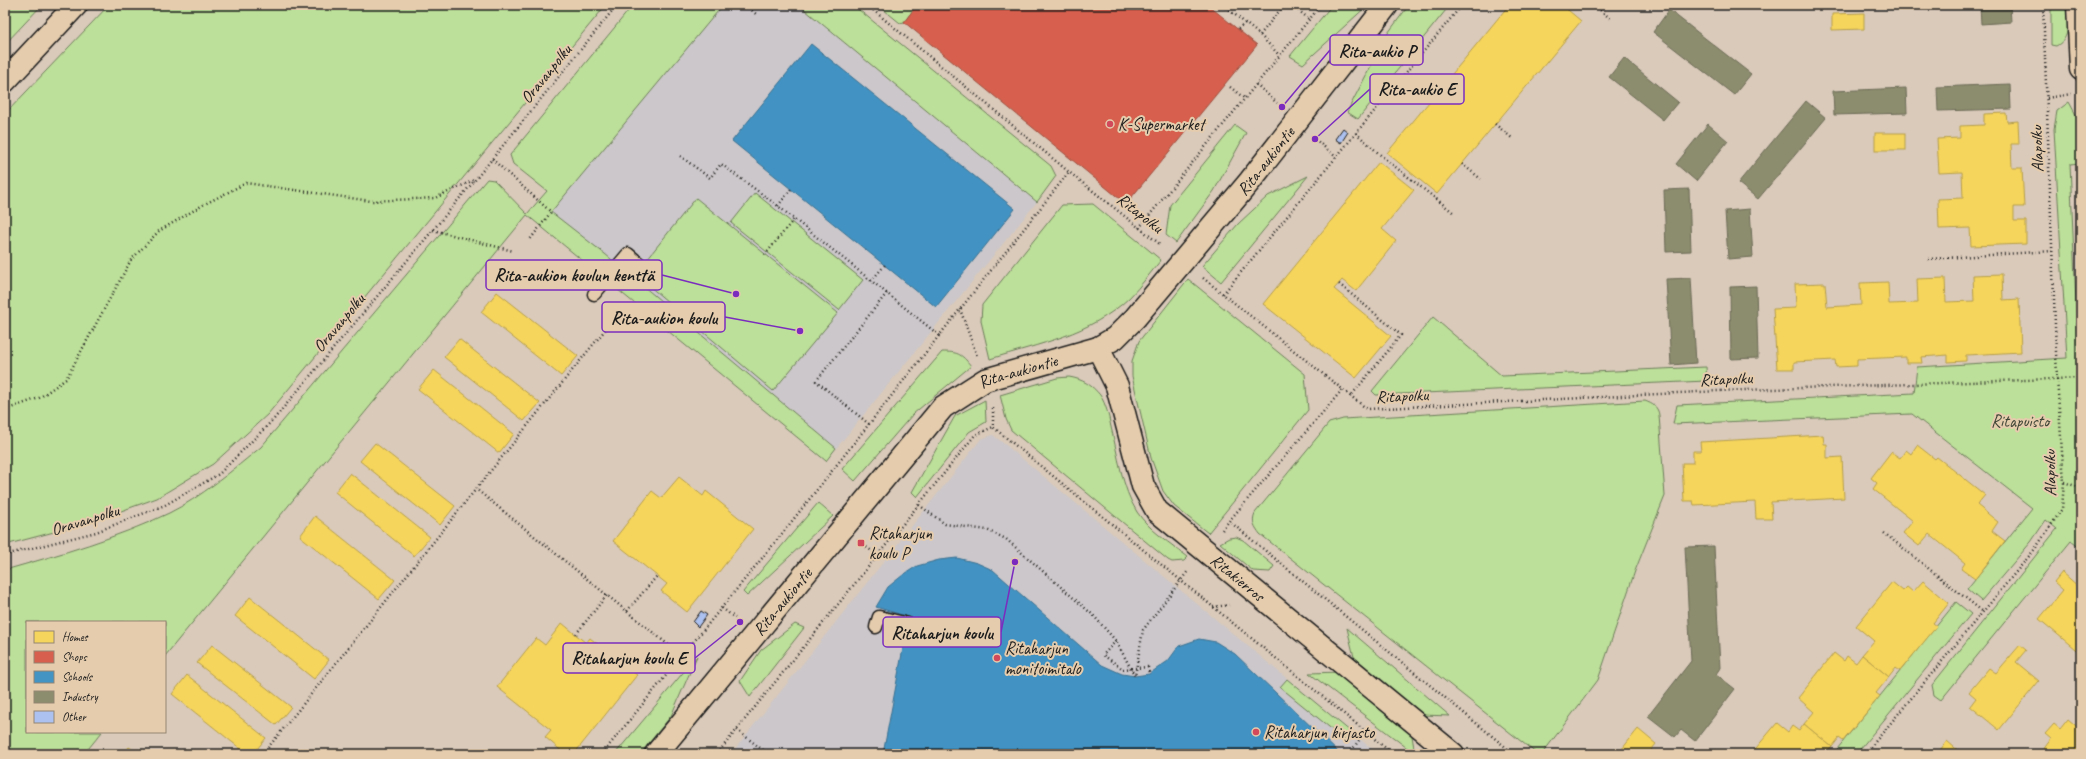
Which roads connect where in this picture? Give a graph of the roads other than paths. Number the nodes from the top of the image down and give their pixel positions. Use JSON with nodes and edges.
{"nodes":[{"id":1,"x":76,"y":5,"type":"edge"},
{"id":2,"x":1387,"y":5,"type":"edge"},
{"id":3,"x":2078,"y":5,"type":"edge"},
{"id":4,"x":2081,"y":69,"type":"edge"},
{"id":5,"x":5,"y":81,"type":"edge"},
{"id":6,"x":642,"y":266,"type":"dead end"},
{"id":7,"x":594,"y":294,"type":"dead end"},
{"id":8,"x":1098,"y":348,"type":"junction"},
{"id":9,"x":908,"y":624,"type":"dead end"},
{"id":10,"x":876,"y":627,"type":"dead end"},
{"id":11,"x":656,"y":754,"type":"edge"},
{"id":12,"x":1453,"y":754,"type":"edge"}],
"edges":[{"from":1,"to":5,"type":"street"},
{"from":2,"to":8,"type":"street","name":"Rita-aukiontie"},
{"from":3,"to":4,"type":"street"},
{"from":6,"to":7,"type":"lane"},
{"from":8,"to":11,"type":"street","name":"Rita-aukiontie"},
{"from":8,"to":12,"type":"street","name":"Ritakierros"},
{"from":9,"to":10,"type":"lane"}]}
